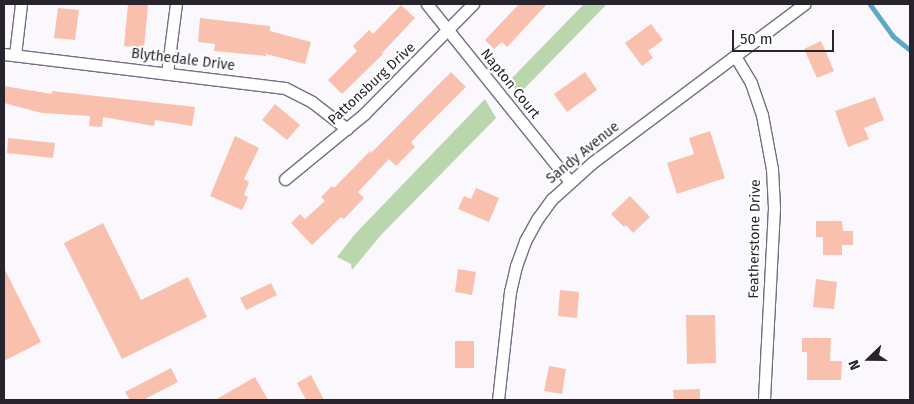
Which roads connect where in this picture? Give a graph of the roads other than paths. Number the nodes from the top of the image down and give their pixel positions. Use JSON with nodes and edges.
{"nodes":[{"id":1,"x":21,"y":4,"type":"edge"},
{"id":2,"x":176,"y":4,"type":"edge"},
{"id":3,"x":427,"y":4,"type":"edge"},
{"id":4,"x":473,"y":4,"type":"edge"},
{"id":5,"x":804,"y":4,"type":"edge"},
{"id":6,"x":448,"y":31,"type":"junction"},
{"id":7,"x":10,"y":54,"type":"edge"},
{"id":8,"x":735,"y":56,"type":"junction"},
{"id":9,"x":168,"y":73,"type":"junction"},
{"id":10,"x":347,"y":129,"type":"junction"},
{"id":11,"x":285,"y":179,"type":"dead end"},
{"id":12,"x":570,"y":182,"type":"junction"},
{"id":13,"x":498,"y":400,"type":"edge"},
{"id":14,"x":764,"y":400,"type":"edge"}],
"edges":[{"from":1,"to":7,"type":"street"},
{"from":2,"to":9,"type":"street"},
{"from":3,"to":6,"type":"street","name":"Napton Court"},
{"from":4,"to":6,"type":"street","name":"Pattonsburg Drive"},
{"from":5,"to":8,"type":"street","name":"Sandy Avenue"},
{"from":6,"to":10,"type":"street","name":"Pattonsburg Drive"},
{"from":6,"to":12,"type":"street","name":"Napton Court"},
{"from":7,"to":9,"type":"street","name":"Blythedale Drive"},
{"from":8,"to":12,"type":"street","name":"Sandy Avenue"},
{"from":8,"to":14,"type":"street","name":"Featherstone Drive"},
{"from":9,"to":10,"type":"street","name":"Blythedale Drive"},
{"from":10,"to":11,"type":"street","name":"Pattonsburg Drive"},
{"from":12,"to":13,"type":"street","name":"Sandy Avenue"}]}
